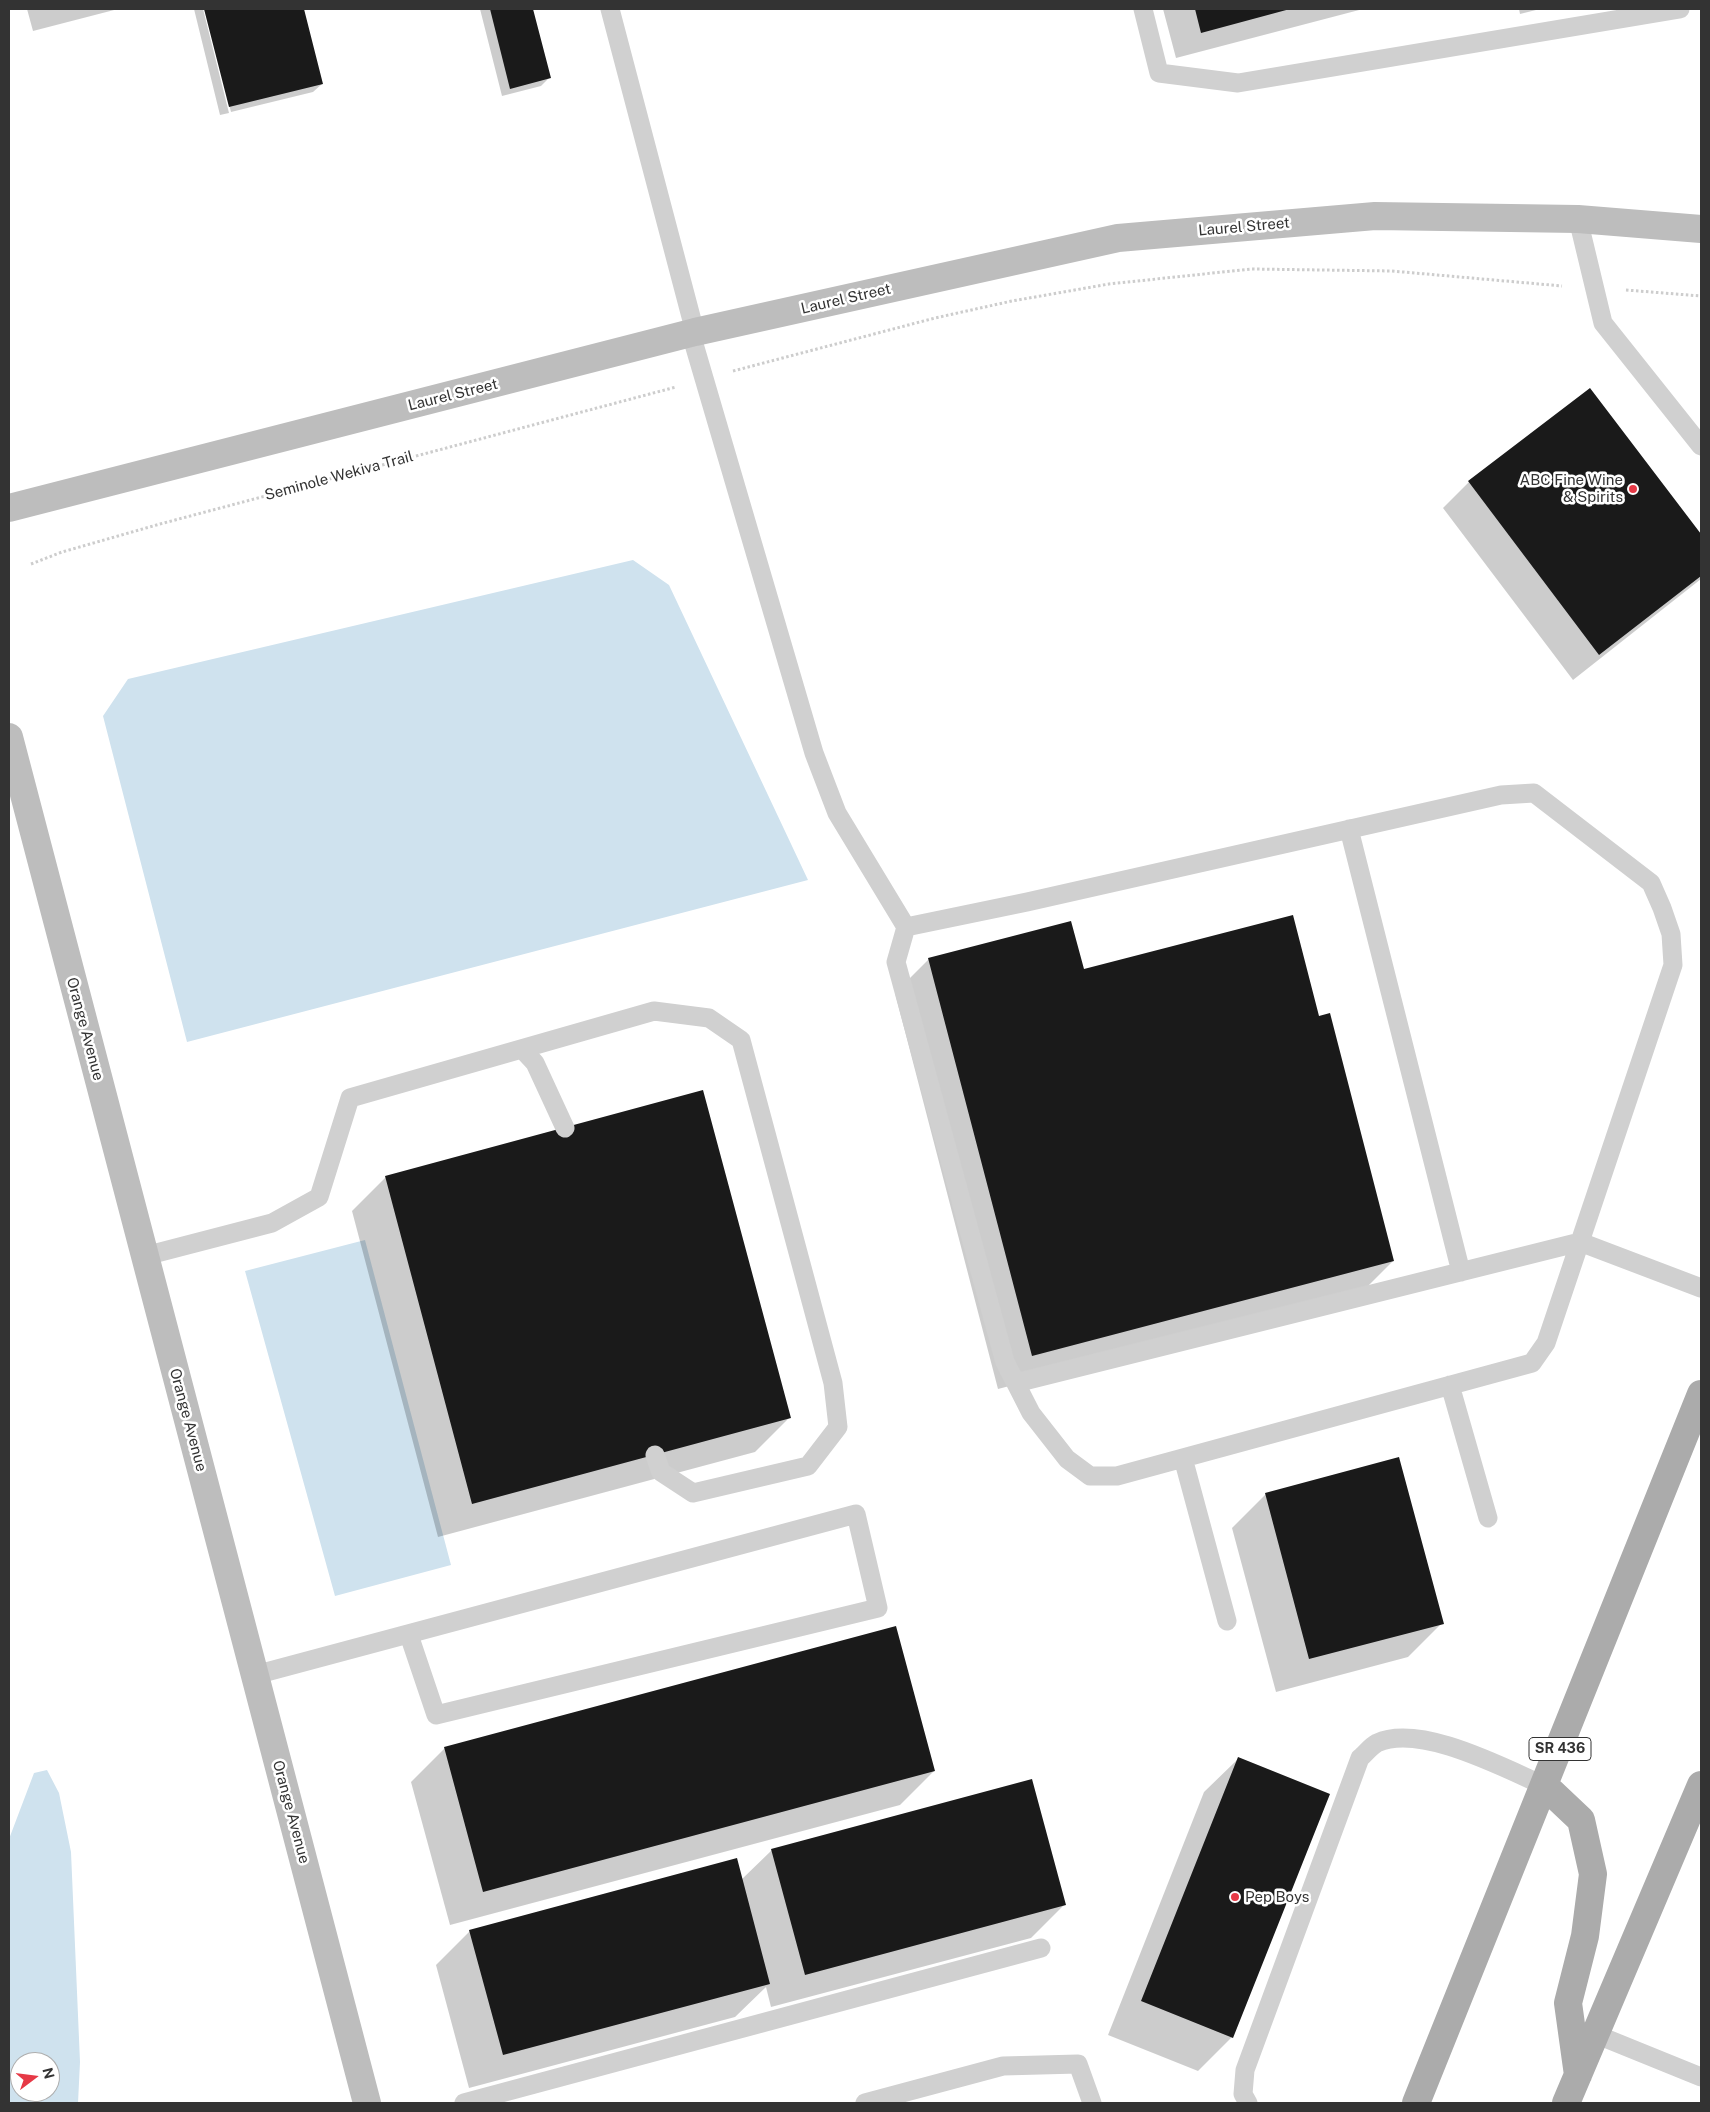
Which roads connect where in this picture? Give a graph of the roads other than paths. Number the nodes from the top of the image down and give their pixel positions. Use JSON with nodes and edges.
{"nodes":[{"id":1,"x":610,"y":9,"type":"edge"},
{"id":2,"x":1142,"y":9,"type":"edge"},
{"id":3,"x":1680,"y":9,"type":"edge"},
{"id":4,"x":1578,"y":219,"type":"junction"},
{"id":5,"x":1701,"y":229,"type":"edge"},
{"id":6,"x":693,"y":333,"type":"junction"},
{"id":7,"x":1701,"y":446,"type":"edge"},
{"id":8,"x":9,"y":508,"type":"edge"},
{"id":9,"x":9,"y":737,"type":"edge"},
{"id":10,"x":1349,"y":829,"type":"junction"},
{"id":11,"x":906,"y":927,"type":"junction"},
{"id":12,"x":522,"y":1049,"type":"junction"},
{"id":13,"x":565,"y":1128,"type":"dead end"},
{"id":14,"x":1580,"y":1242,"type":"junction"},
{"id":15,"x":145,"y":1256,"type":"junction"},
{"id":16,"x":1461,"y":1272,"type":"junction"},
{"id":17,"x":1701,"y":1288,"type":"edge"},
{"id":18,"x":1016,"y":1383,"type":"junction"},
{"id":19,"x":1450,"y":1385,"type":"junction"},
{"id":20,"x":1701,"y":1394,"type":"edge"},
{"id":21,"x":655,"y":1455,"type":"dead end"},
{"id":22,"x":1183,"y":1458,"type":"junction"},
{"id":23,"x":1488,"y":1518,"type":"dead end"},
{"id":24,"x":1227,"y":1621,"type":"dead end"},
{"id":25,"x":409,"y":1634,"type":"junction"},
{"id":26,"x":255,"y":1675,"type":"junction"},
{"id":27,"x":1701,"y":1785,"type":"edge"},
{"id":28,"x":1545,"y":1786,"type":"junction"},
{"id":29,"x":1041,"y":1948,"type":"dead end"},
{"id":30,"x":1595,"y":2034,"type":"junction"},
{"id":31,"x":1578,"y":2075,"type":"junction"},
{"id":32,"x":1701,"y":2076,"type":"edge"},
{"id":33,"x":367,"y":2103,"type":"edge"},
{"id":34,"x":464,"y":2103,"type":"edge"},
{"id":35,"x":865,"y":2103,"type":"edge"},
{"id":36,"x":1092,"y":2103,"type":"edge"},
{"id":37,"x":1248,"y":2103,"type":"edge"},
{"id":38,"x":1416,"y":2103,"type":"edge"},
{"id":39,"x":1566,"y":2103,"type":"edge"}],
"edges":[{"from":1,"to":6,"type":"lane"},
{"from":2,"to":3,"type":"lane"},
{"from":4,"to":5,"type":"street","name":"Laurel Street"},
{"from":4,"to":6,"type":"street","name":"Laurel Street"},
{"from":4,"to":7,"type":"lane"},
{"from":6,"to":8,"type":"street","name":"Laurel Street"},
{"from":6,"to":11,"type":"lane"},
{"from":9,"to":15,"type":"street","name":"Orange Avenue"},
{"from":10,"to":11,"type":"lane"},
{"from":10,"to":14,"type":"lane"},
{"from":10,"to":16,"type":"lane"},
{"from":11,"to":18,"type":"lane"},
{"from":12,"to":13,"type":"lane"},
{"from":12,"to":15,"type":"lane"},
{"from":12,"to":21,"type":"lane"},
{"from":14,"to":16,"type":"lane"},
{"from":14,"to":17,"type":"lane"},
{"from":14,"to":19,"type":"lane"},
{"from":15,"to":26,"type":"street","name":"Orange Avenue"},
{"from":16,"to":18,"type":"lane"},
{"from":18,"to":22,"type":"lane"},
{"from":19,"to":22,"type":"lane"},
{"from":19,"to":23,"type":"lane"},
{"from":20,"to":28,"type":"main road","number":"SR 436"},
{"from":22,"to":24,"type":"lane"},
{"from":25,"to":25,"type":"lane"},
{"from":25,"to":26,"type":"lane"},
{"from":26,"to":33,"type":"street","name":"Orange Avenue"},
{"from":27,"to":30,"type":"main road"},
{"from":28,"to":31,"type":"main road"},
{"from":28,"to":37,"type":"lane"},
{"from":28,"to":38,"type":"main road","number":"SR 436"},
{"from":29,"to":34,"type":"lane"},
{"from":30,"to":31,"type":"main road"},
{"from":30,"to":32,"type":"lane"},
{"from":31,"to":39,"type":"main road"},
{"from":35,"to":36,"type":"lane"}]}
